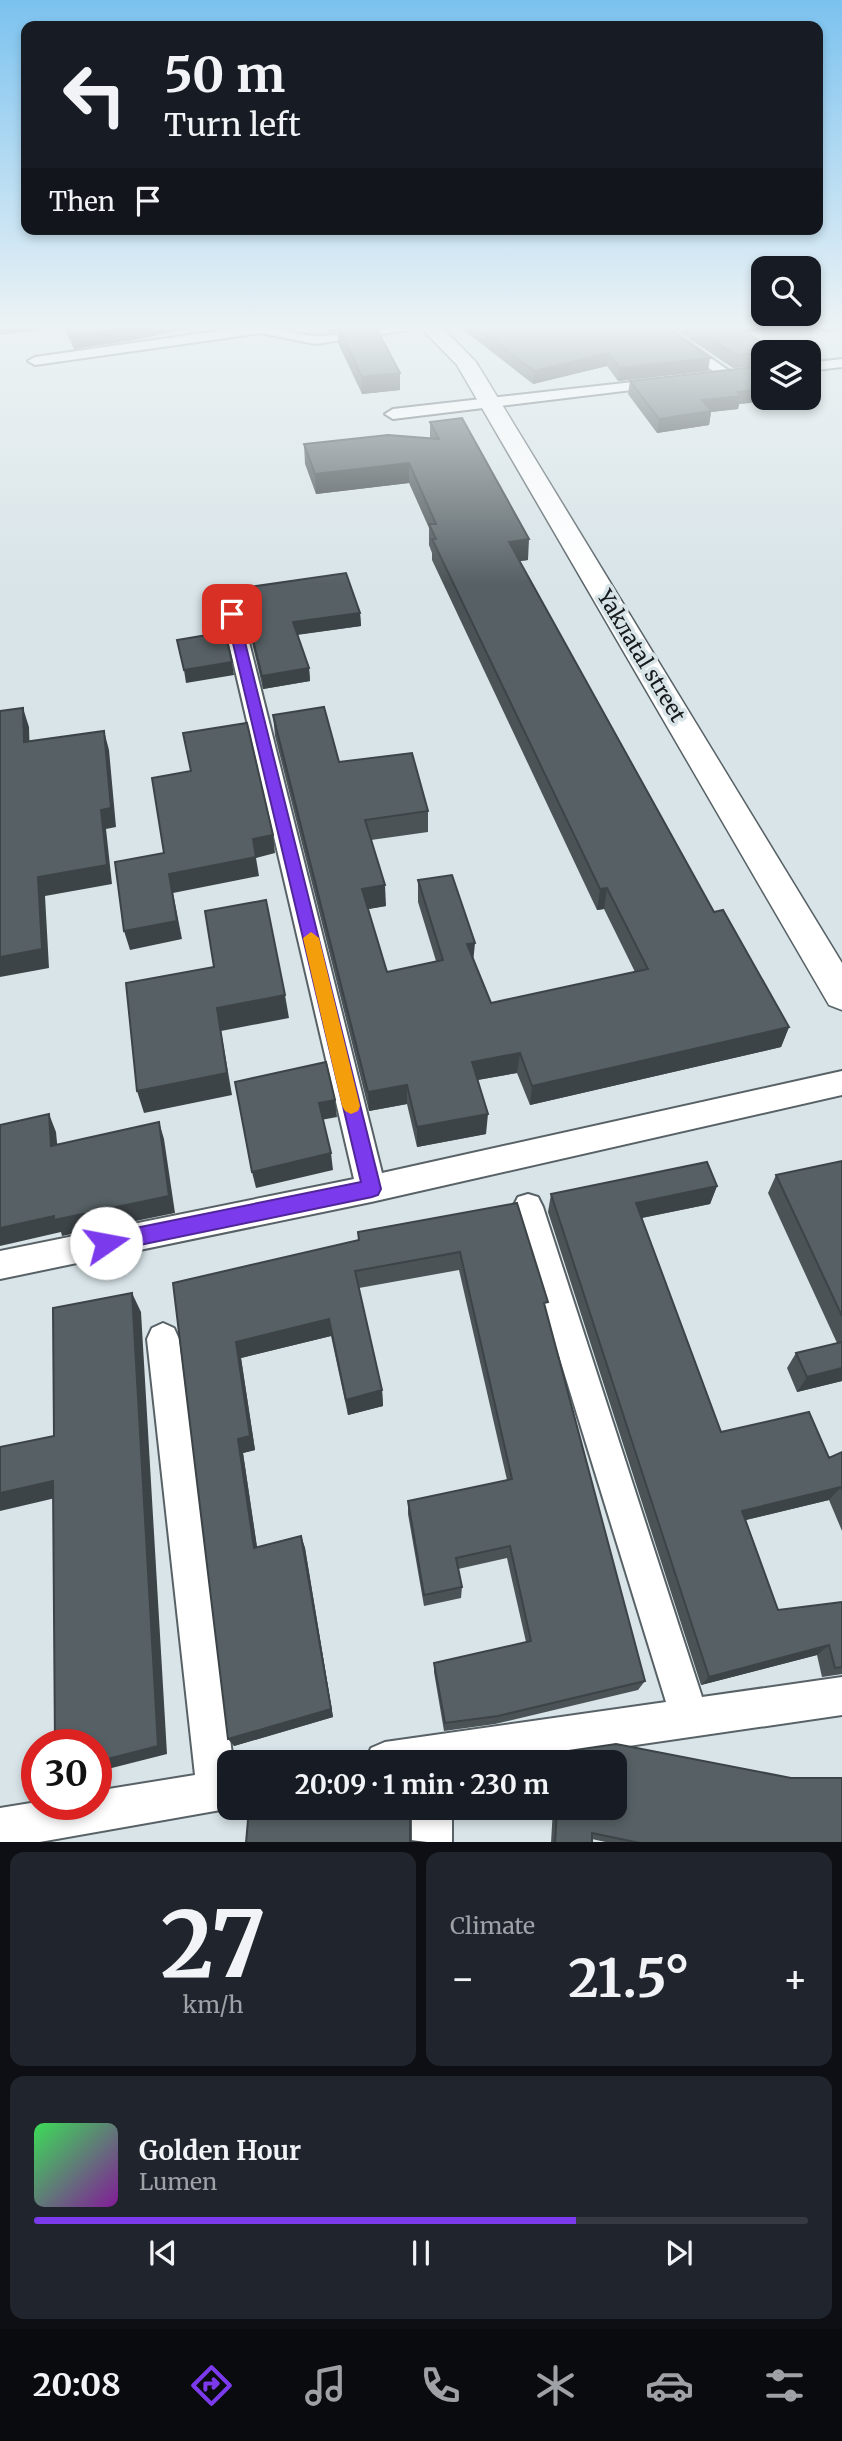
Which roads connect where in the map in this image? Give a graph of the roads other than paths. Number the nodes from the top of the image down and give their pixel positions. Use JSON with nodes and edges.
{"nodes":[{"id":1,"x":411,"y":412,"type":"edge"},
{"id":2,"x":496,"y":412,"type":"edge"},
{"id":3,"x":393,"y":414,"type":"dead end"},
{"id":4,"x":232,"y":614,"type":"dead end"},
{"id":5,"x":842,"y":995,"type":"edge"},
{"id":6,"x":842,"y":1083,"type":"edge"},
{"id":7,"x":372,"y":1189,"type":"junction"},
{"id":8,"x":528,"y":1207,"type":"dead end"},
{"id":9,"x":0,"y":1265,"type":"edge"},
{"id":10,"x":163,"y":1339,"type":"dead end"},
{"id":11,"x":842,"y":1696,"type":"edge"},
{"id":12,"x":690,"y":1718,"type":"junction"},
{"id":13,"x":218,"y":1750,"type":"edge"},
{"id":14,"x":483,"y":1750,"type":"edge"},
{"id":15,"x":217,"y":1791,"type":"edge"},
{"id":16,"x":432,"y":1820,"type":"edge"},
{"id":17,"x":0,"y":1828,"type":"edge"},
{"id":18,"x":432,"y":1842,"type":"edge"}],
"edges":[{"from":1,"to":3,"type":"street"},
{"from":2,"to":5,"type":"street","name":"Yakлatal street"},
{"from":4,"to":7,"type":"street"},
{"from":6,"to":7,"type":"street"},
{"from":7,"to":9,"type":"street"},
{"from":8,"to":12,"type":"street"},
{"from":10,"to":13,"type":"street"},
{"from":11,"to":12,"type":"street"},
{"from":12,"to":14,"type":"street"},
{"from":15,"to":17,"type":"street"},
{"from":16,"to":18,"type":"street"}]}
